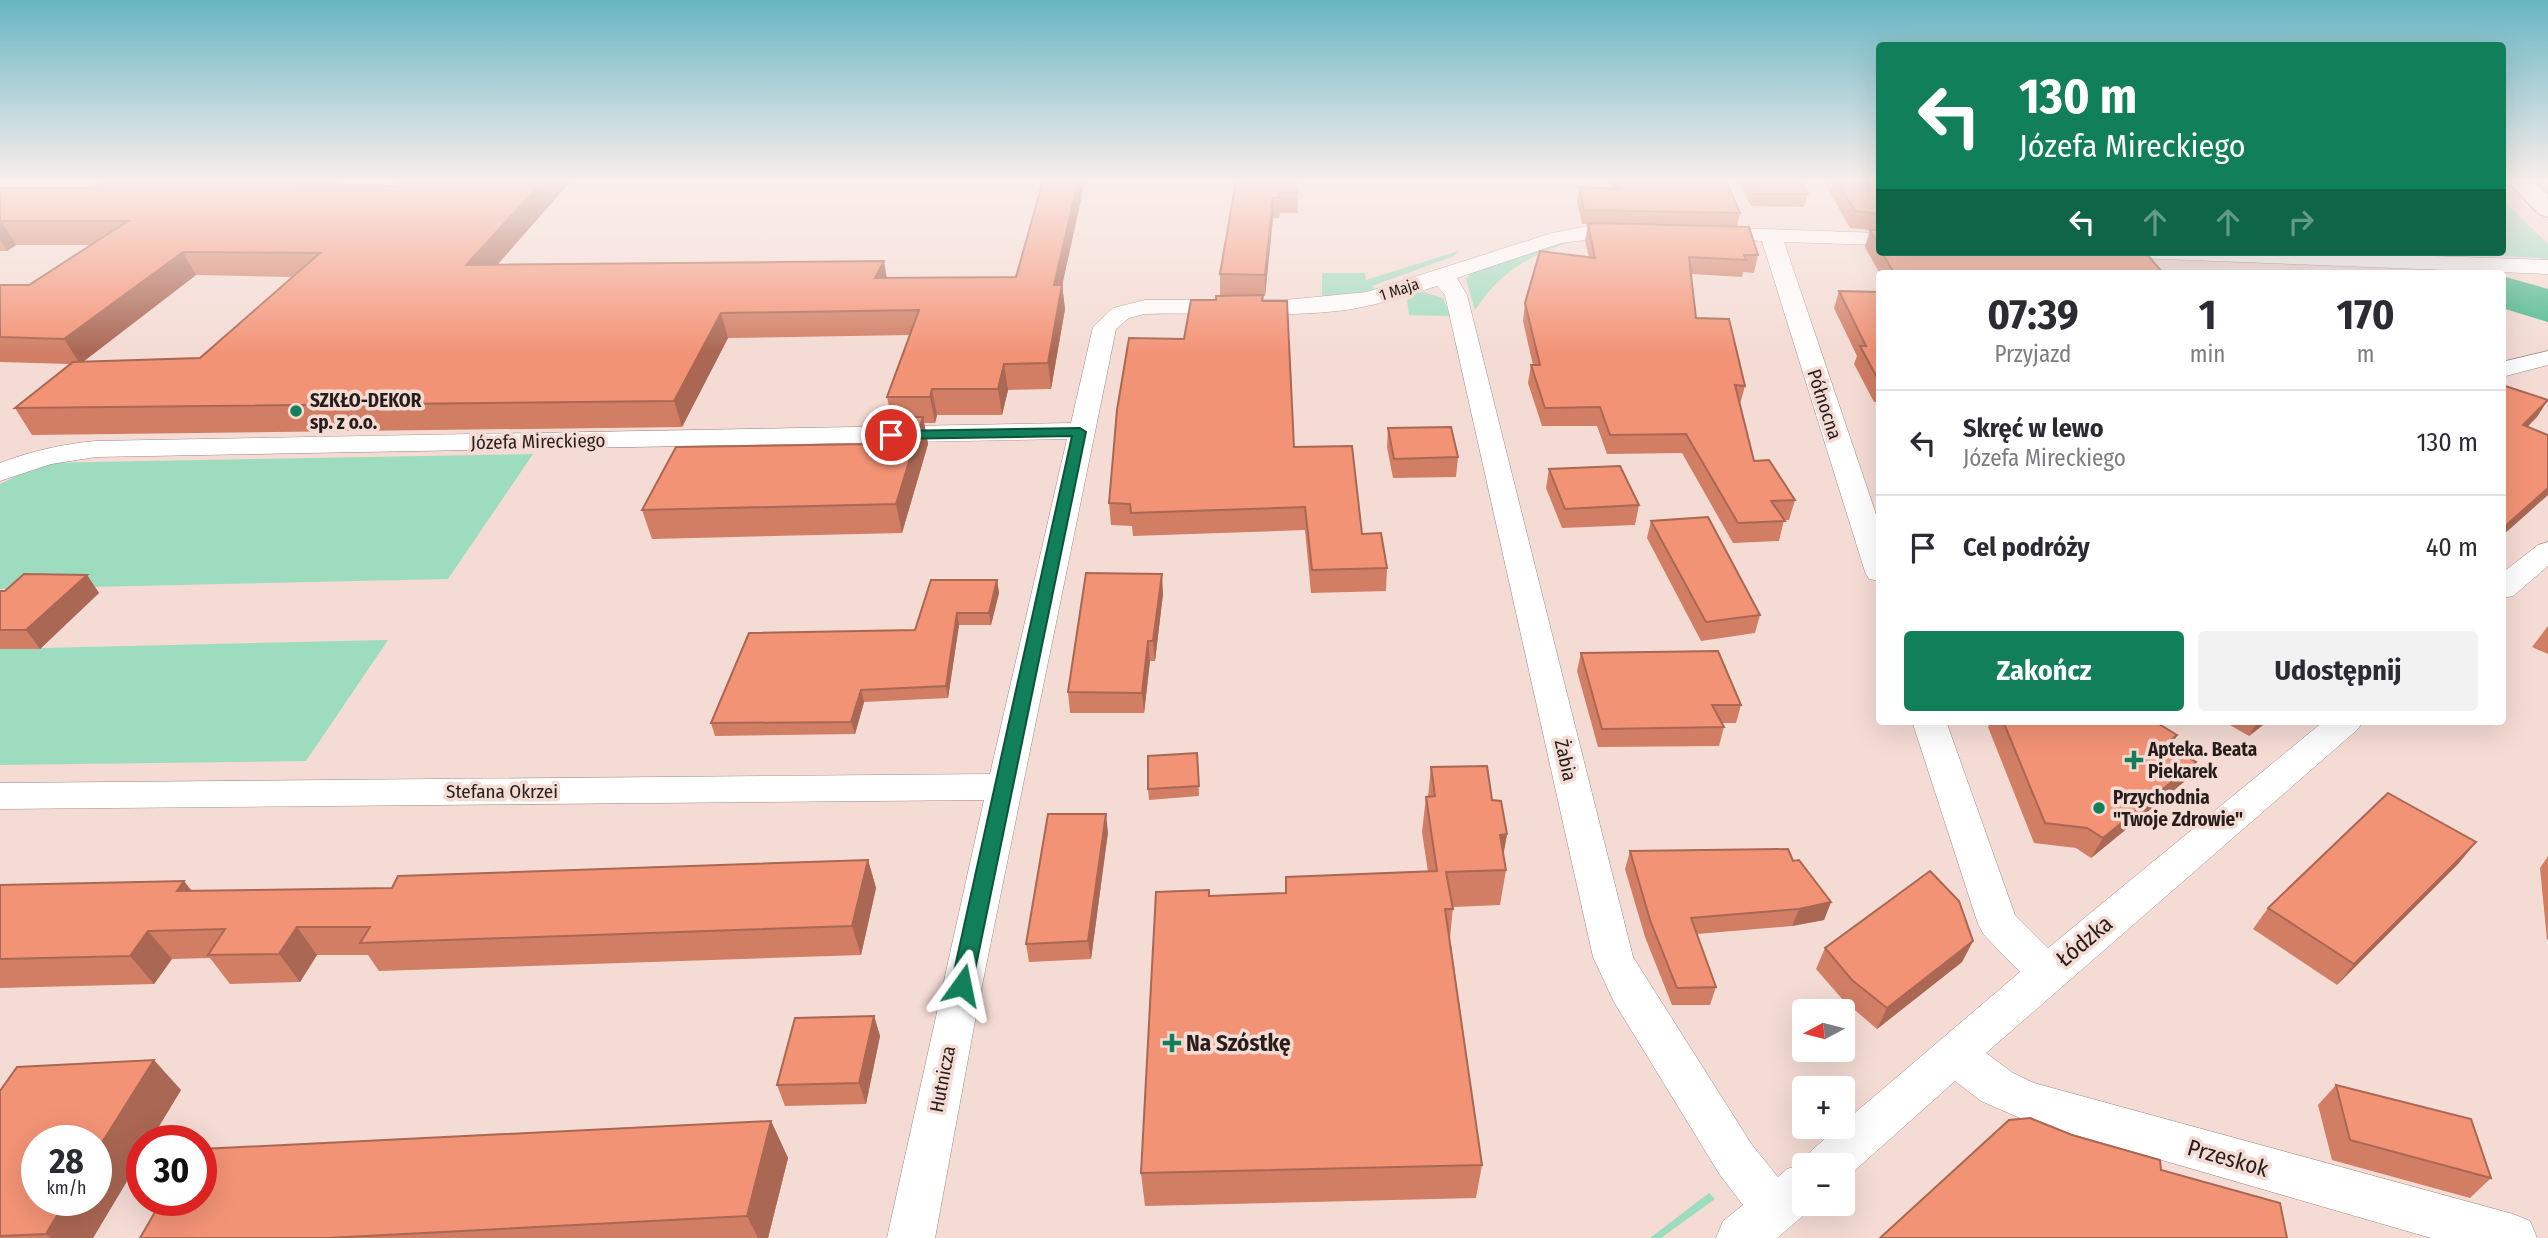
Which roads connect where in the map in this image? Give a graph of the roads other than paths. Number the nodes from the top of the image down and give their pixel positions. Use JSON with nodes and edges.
{"nodes":[{"id":1,"x":1545,"y":239,"type":"edge"},
{"id":2,"x":1772,"y":239,"type":"edge"},
{"id":3,"x":2247,"y":256,"type":"edge"},
{"id":4,"x":2548,"y":267,"type":"edge"},
{"id":5,"x":1438,"y":276,"type":"junction"},
{"id":6,"x":1121,"y":313,"type":"joint"},
{"id":7,"x":2548,"y":358,"type":"edge"},
{"id":8,"x":2506,"y":369,"type":"edge"},
{"id":9,"x":1080,"y":432,"type":"junction"},
{"id":10,"x":0,"y":473,"type":"edge"},
{"id":11,"x":1873,"y":532,"type":"edge"},
{"id":12,"x":2548,"y":551,"type":"edge"},
{"id":13,"x":2506,"y":586,"type":"edge"},
{"id":14,"x":1930,"y":725,"type":"edge"},
{"id":15,"x":2341,"y":725,"type":"edge"},
{"id":16,"x":1004,"y":787,"type":"junction"},
{"id":17,"x":0,"y":796,"type":"edge"},
{"id":18,"x":2047,"y":973,"type":"junction"},
{"id":19,"x":1954,"y":1055,"type":"junction"},
{"id":20,"x":1842,"y":1153,"type":"edge"},
{"id":21,"x":1790,"y":1197,"type":"edge"},
{"id":22,"x":911,"y":1238,"type":"edge"},
{"id":23,"x":1740,"y":1238,"type":"edge"},
{"id":24,"x":2513,"y":1238,"type":"edge"}],
"edges":[{"from":1,"to":5,"type":"street","name":"1 Maja"},
{"from":2,"to":11,"type":"street","name":"Północna"},
{"from":3,"to":4,"type":"street"},
{"from":5,"to":6,"type":"street","name":"1 Maja"},
{"from":5,"to":21,"type":"street","name":"Żabia"},
{"from":6,"to":9,"type":"street","name":"Hutnicza"},
{"from":7,"to":8,"type":"street"},
{"from":9,"to":10,"type":"street","name":"Józefa Mireckiego"},
{"from":9,"to":16,"type":"street","name":"Hutnicza"},
{"from":12,"to":13,"type":"street"},
{"from":14,"to":18,"type":"street"},
{"from":15,"to":18,"type":"street","name":"Łódzka"},
{"from":16,"to":17,"type":"street","name":"Stefana Okrzei"},
{"from":16,"to":22,"type":"street","name":"Hutnicza"},
{"from":18,"to":19,"type":"street","name":"Łódzka"},
{"from":19,"to":20,"type":"street","name":"Łódzka"},
{"from":19,"to":24,"type":"street","name":"Przeskok"},
{"from":21,"to":23,"type":"street"}]}
